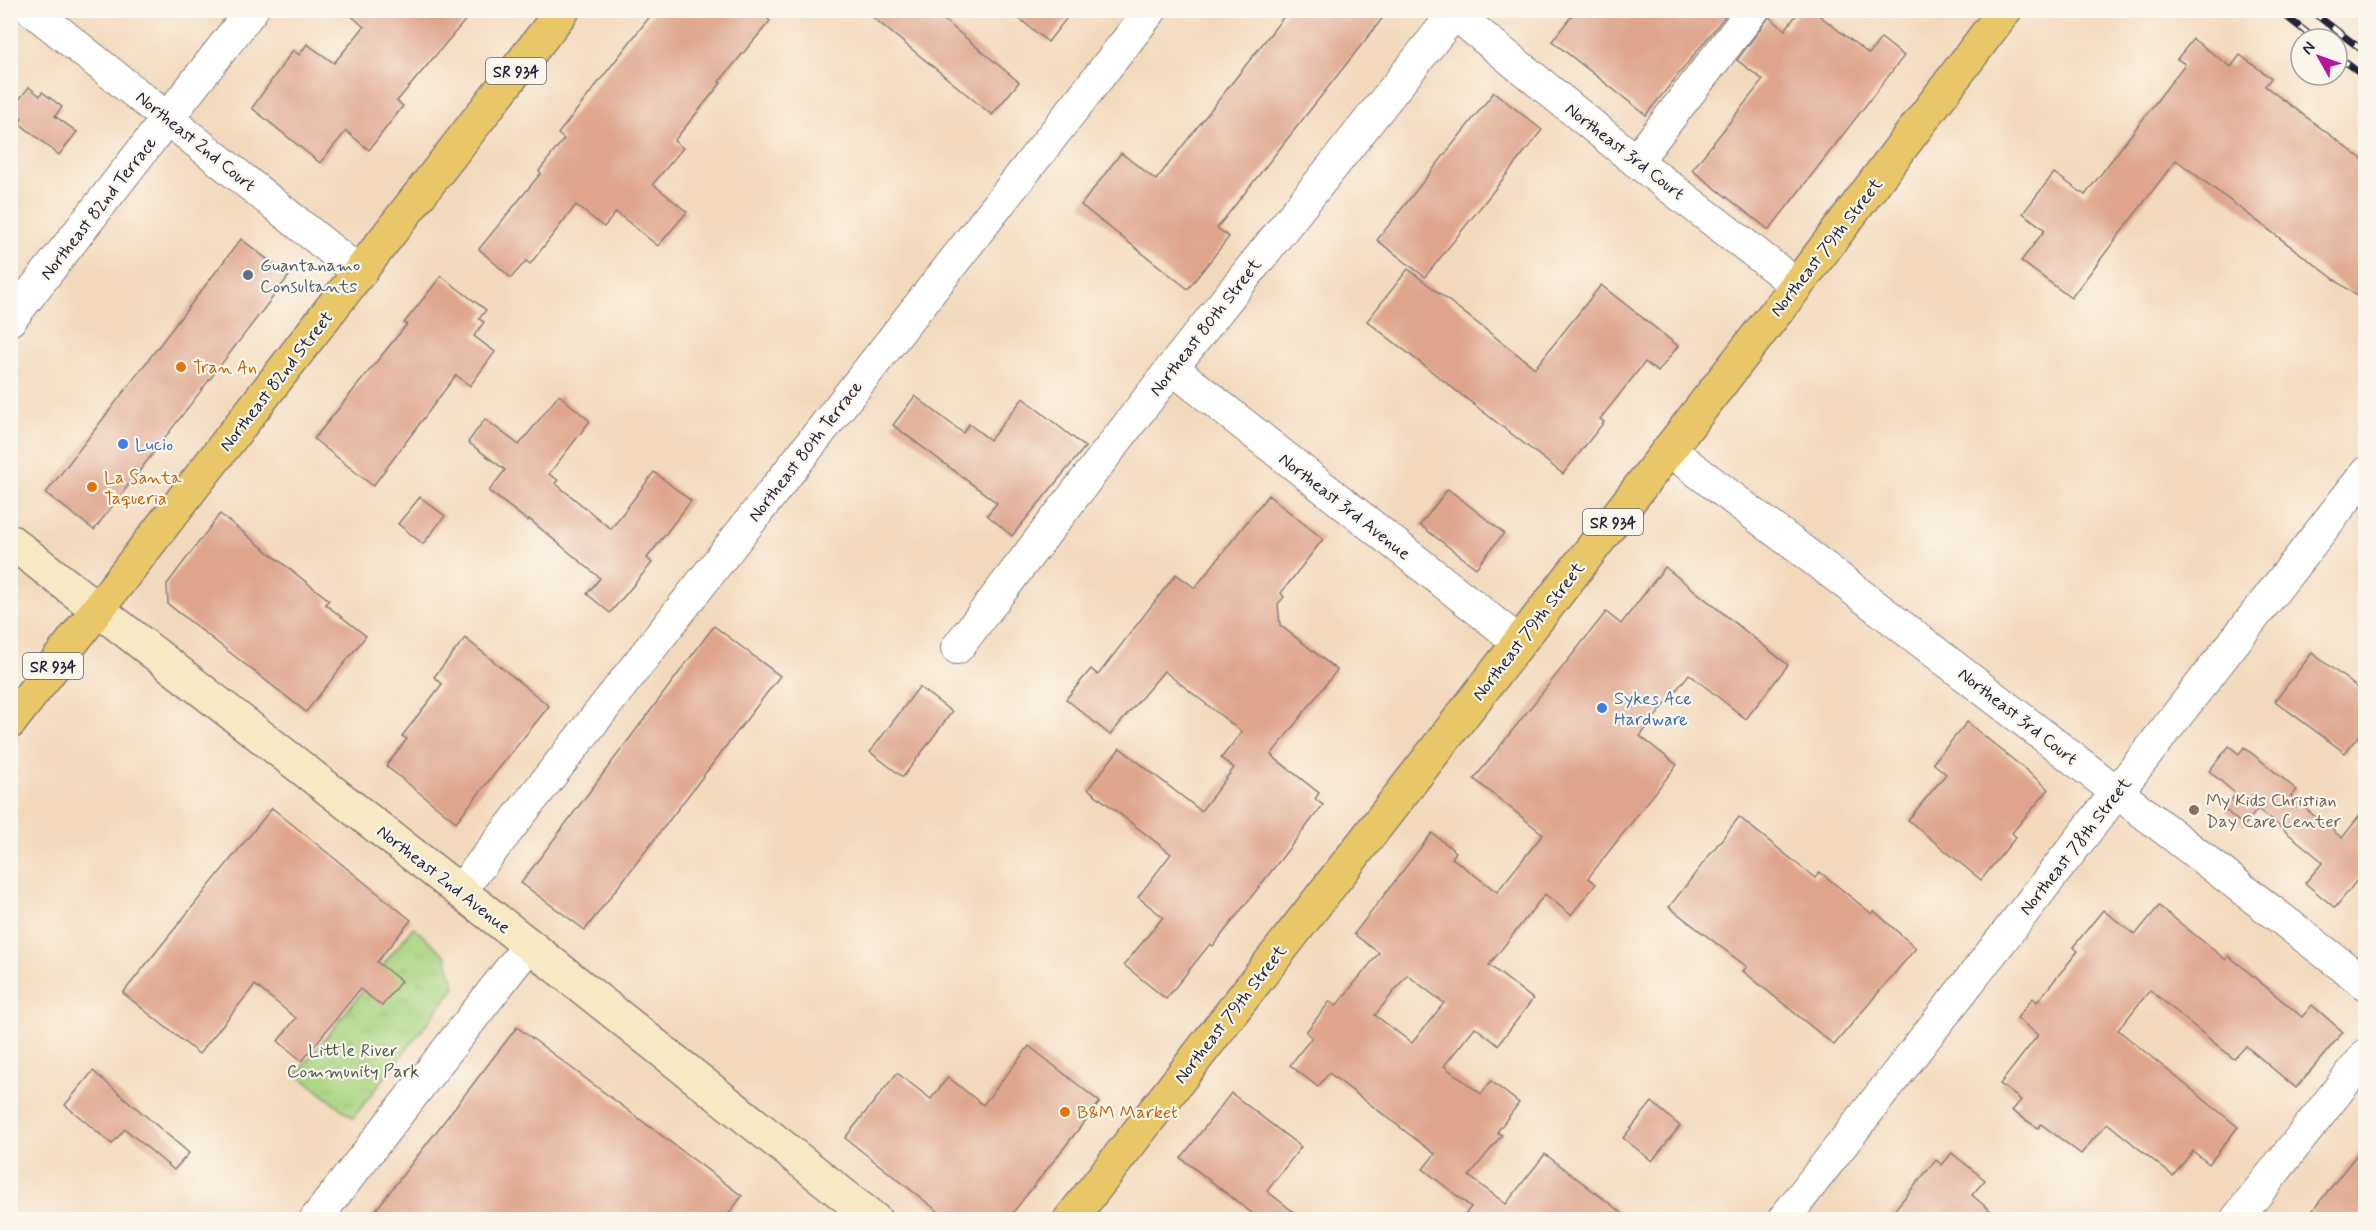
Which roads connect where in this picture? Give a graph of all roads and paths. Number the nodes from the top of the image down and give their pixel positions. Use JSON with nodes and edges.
{"nodes":[{"id":1,"x":32,"y":10,"type":"edge"},
{"id":2,"x":252,"y":10,"type":"edge"},
{"id":3,"x":563,"y":10,"type":"edge"},
{"id":4,"x":1151,"y":10,"type":"edge"},
{"id":5,"x":1754,"y":10,"type":"edge"},
{"id":6,"x":2005,"y":10,"type":"edge"},
{"id":7,"x":1456,"y":12,"type":"edge"},
{"id":8,"x":168,"y":118,"type":"junction"},
{"id":9,"x":1636,"y":161,"type":"junction"},
{"id":10,"x":360,"y":273,"type":"junction"},
{"id":11,"x":1797,"y":285,"type":"junction"},
{"id":12,"x":10,"y":320,"type":"edge"},
{"id":13,"x":1172,"y":368,"type":"junction"},
{"id":14,"x":1669,"y":450,"type":"junction"},
{"id":15,"x":2366,"y":473,"type":"edge"},
{"id":16,"x":10,"y":541,"type":"edge"},
{"id":17,"x":98,"y":610,"type":"junction"},
{"id":18,"x":1519,"y":642,"type":"junction"},
{"id":19,"x":957,"y":648,"type":"dead end"},
{"id":20,"x":10,"y":722,"type":"edge"},
{"id":21,"x":2117,"y":792,"type":"junction"},
{"id":22,"x":460,"y":891,"type":"junction"},
{"id":23,"x":529,"y":945,"type":"junction"},
{"id":24,"x":2366,"y":984,"type":"edge"},
{"id":25,"x":2366,"y":1054,"type":"edge"},
{"id":26,"x":315,"y":1220,"type":"edge"},
{"id":27,"x":875,"y":1220,"type":"edge"},
{"id":28,"x":1070,"y":1220,"type":"edge"},
{"id":29,"x":1783,"y":1220,"type":"edge"},
{"id":30,"x":2236,"y":1220,"type":"edge"}],
"edges":[{"from":1,"to":8,"type":"street","name":"Northeast 2nd Court"},
{"from":2,"to":8,"type":"street","name":"Northeast 82nd Terrace"},
{"from":3,"to":10,"type":"main road","name":"Northeast 82nd Street","number":"SR 934"},
{"from":4,"to":22,"type":"street","name":"Northeast 80th Terrace"},
{"from":5,"to":9,"type":"street"},
{"from":6,"to":11,"type":"main road","name":"Northeast 79th Street","number":"SR 934"},
{"from":7,"to":9,"type":"street","name":"Northeast 3rd Court"},
{"from":7,"to":13,"type":"street","name":"Northeast 80th Street"},
{"from":8,"to":10,"type":"street","name":"Northeast 2nd Court"},
{"from":8,"to":12,"type":"street","name":"Northeast 82nd Terrace"},
{"from":9,"to":11,"type":"street","name":"Northeast 3rd Court"},
{"from":10,"to":17,"type":"main road","name":"Northeast 82nd Street","number":"SR 934"},
{"from":11,"to":14,"type":"main road","name":"Northeast 79th Street","number":"SR 934"},
{"from":13,"to":18,"type":"street","name":"Northeast 3rd Avenue"},
{"from":13,"to":19,"type":"street","name":"Northeast 80th Street"},
{"from":14,"to":18,"type":"main road","name":"Northeast 79th Street","number":"SR 934"},
{"from":14,"to":21,"type":"street","name":"Northeast 3rd Court"},
{"from":15,"to":21,"type":"street","name":"Northeast 78th Street"},
{"from":16,"to":17,"type":"main road","name":"Northeast 2nd Avenue"},
{"from":17,"to":20,"type":"main road","name":"Northeast 82nd Street","number":"SR 934"},
{"from":17,"to":22,"type":"main road","name":"Northeast 2nd Avenue"},
{"from":18,"to":28,"type":"main road","name":"Northeast 79th Street","number":"SR 934"},
{"from":21,"to":24,"type":"street","name":"Northeast 3rd Court"},
{"from":21,"to":29,"type":"street","name":"Northeast 78th Street"},
{"from":22,"to":23,"type":"main road","name":"Northeast 2nd Avenue"},
{"from":23,"to":26,"type":"street"},
{"from":23,"to":27,"type":"main road","name":"Northeast 2nd Avenue"},
{"from":25,"to":30,"type":"street"}]}
